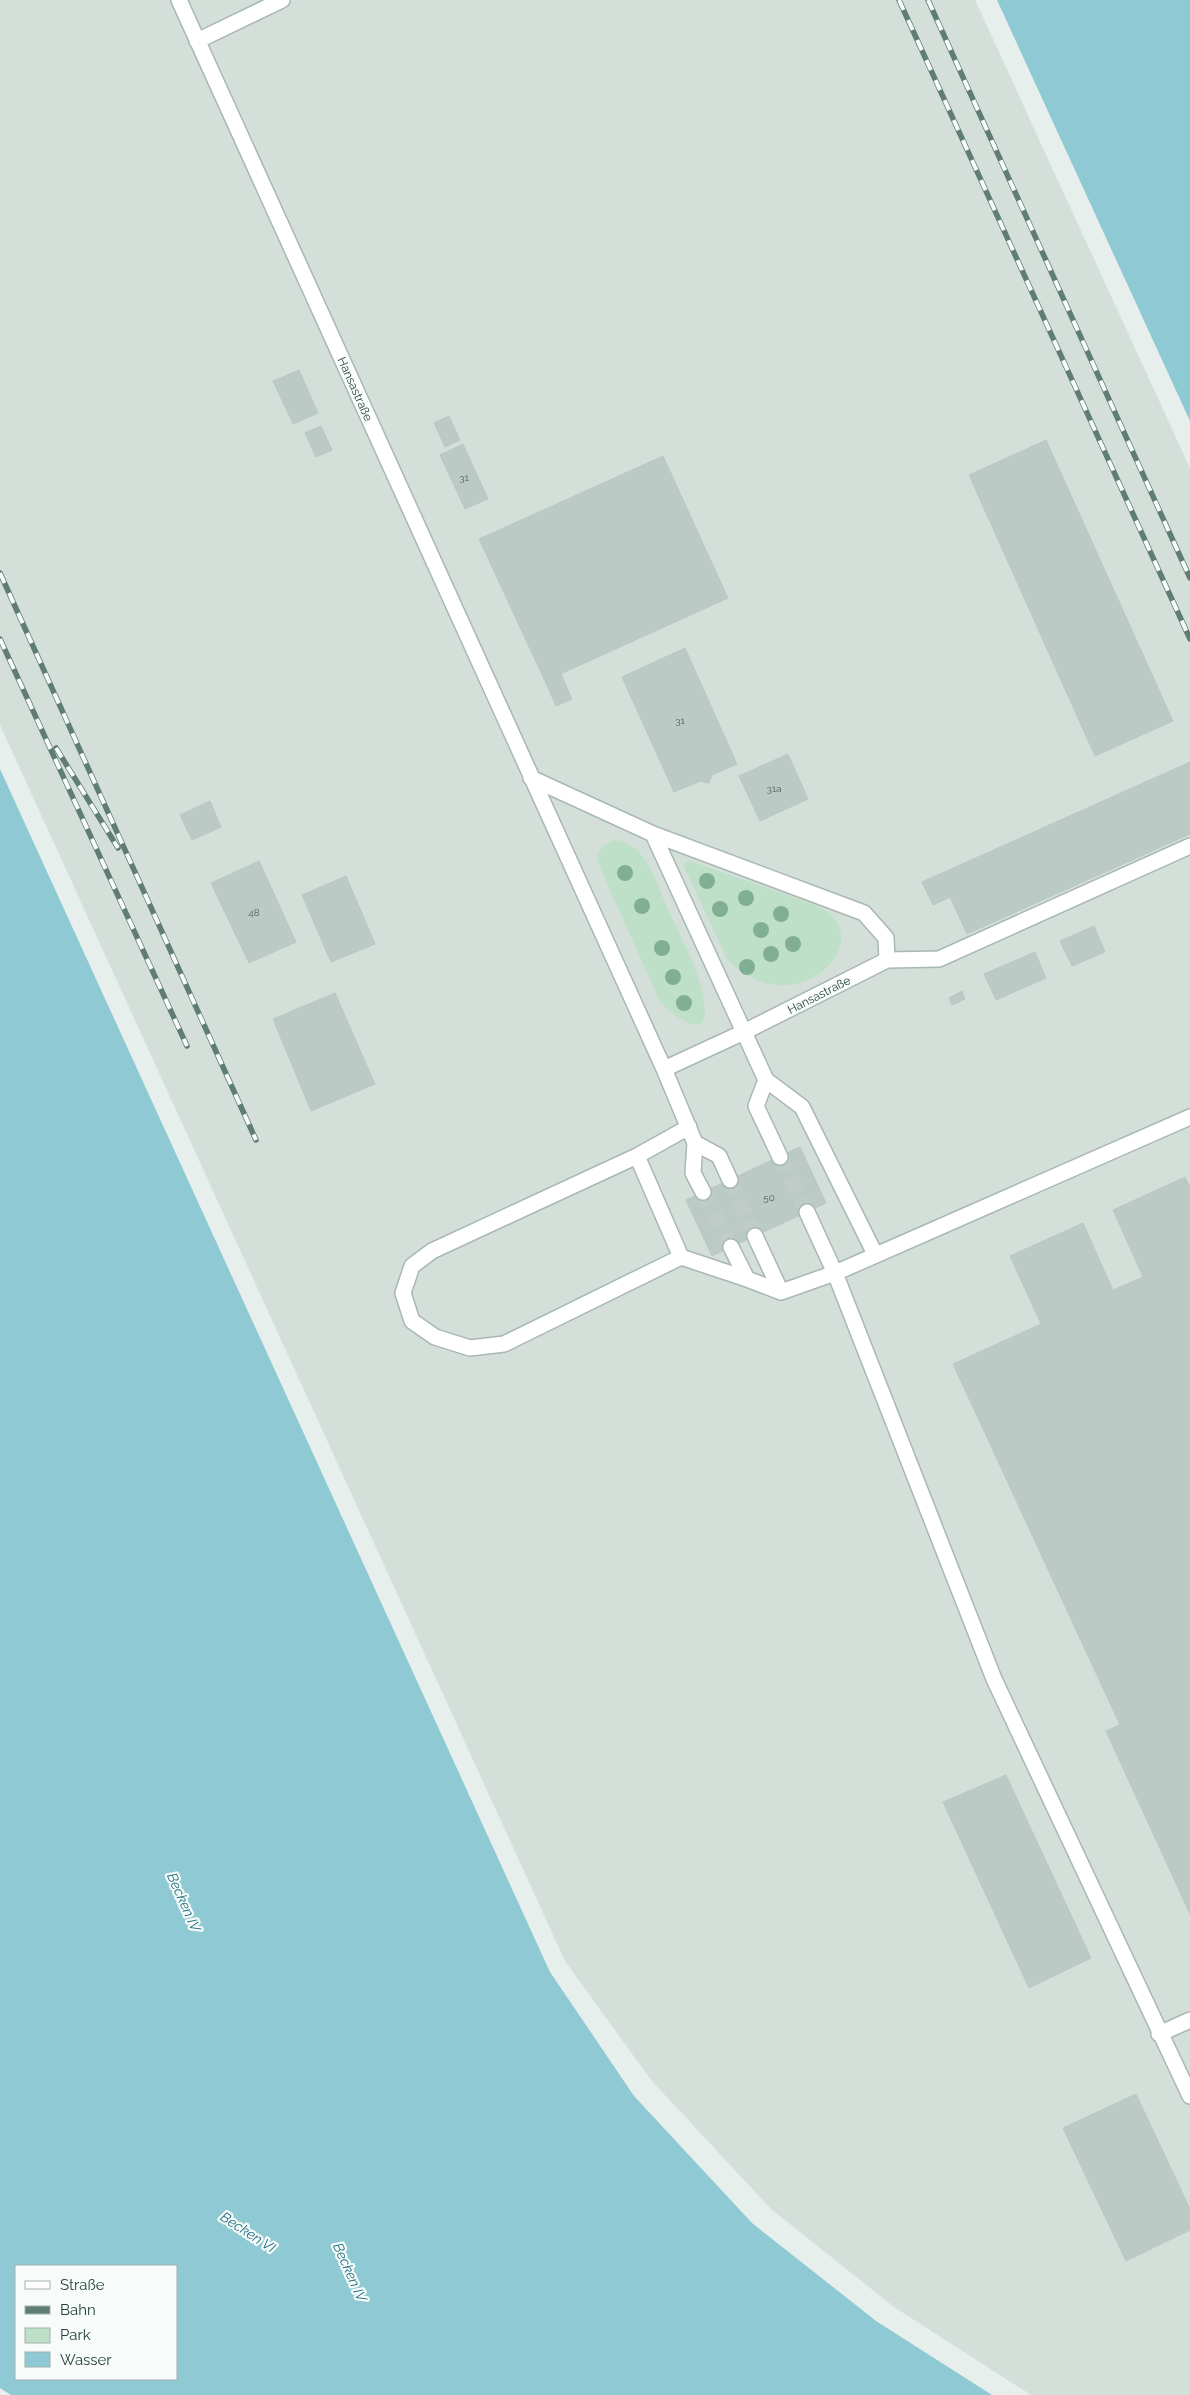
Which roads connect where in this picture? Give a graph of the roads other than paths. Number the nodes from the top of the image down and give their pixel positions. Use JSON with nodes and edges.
{"nodes":[{"id":1,"x":178,"y":0,"type":"edge"},
{"id":2,"x":282,"y":0,"type":"edge"},
{"id":3,"x":197,"y":42,"type":"junction"},
{"id":4,"x":531,"y":778,"type":"junction"},
{"id":5,"x":653,"y":834,"type":"junction"},
{"id":6,"x":1190,"y":846,"type":"edge"},
{"id":7,"x":887,"y":960,"type":"junction"},
{"id":8,"x":744,"y":1032,"type":"junction"},
{"id":9,"x":664,"y":1068,"type":"junction"},
{"id":10,"x":766,"y":1080,"type":"junction"},
{"id":11,"x":1190,"y":1116,"type":"edge"},
{"id":12,"x":689,"y":1127,"type":"junction"},
{"id":13,"x":695,"y":1142,"type":"junction"},
{"id":14,"x":637,"y":1156,"type":"junction"},
{"id":15,"x":780,"y":1156,"type":"tunnel mouth"},
{"id":16,"x":730,"y":1180,"type":"tunnel mouth"},
{"id":17,"x":703,"y":1192,"type":"tunnel mouth"},
{"id":18,"x":807,"y":1212,"type":"tunnel mouth"},
{"id":19,"x":755,"y":1236,"type":"tunnel mouth"},
{"id":20,"x":731,"y":1247,"type":"tunnel mouth"},
{"id":21,"x":875,"y":1254,"type":"junction"},
{"id":22,"x":681,"y":1257,"type":"junction"},
{"id":23,"x":835,"y":1273,"type":"junction"},
{"id":24,"x":747,"y":1279,"type":"junction"},
{"id":25,"x":781,"y":1292,"type":"junction"},
{"id":26,"x":1190,"y":2020,"type":"edge"},
{"id":27,"x":1159,"y":2034,"type":"junction"},
{"id":28,"x":1190,"y":2096,"type":"edge"}],
"edges":[{"from":1,"to":3,"type":"street","name":"Hansastraße"},
{"from":2,"to":3,"type":"street"},
{"from":3,"to":4,"type":"street","name":"Hansastraße"},
{"from":4,"to":5,"type":"street"},
{"from":4,"to":9,"type":"street","name":"Hansastraße"},
{"from":5,"to":7,"type":"street"},
{"from":5,"to":8,"type":"street"},
{"from":6,"to":7,"type":"street"},
{"from":7,"to":8,"type":"street","name":"Hansastraße"},
{"from":8,"to":9,"type":"street","name":"Hansastraße"},
{"from":8,"to":10,"type":"street"},
{"from":9,"to":12,"type":"street"},
{"from":10,"to":15,"type":"street"},
{"from":10,"to":21,"type":"street"},
{"from":11,"to":21,"type":"street"},
{"from":12,"to":13,"type":"street"},
{"from":12,"to":14,"type":"street"},
{"from":13,"to":16,"type":"street"},
{"from":13,"to":17,"type":"street"},
{"from":14,"to":22,"type":"street"},
{"from":14,"to":22,"type":"street"},
{"from":18,"to":23,"type":"street"},
{"from":19,"to":25,"type":"street"},
{"from":20,"to":24,"type":"street"},
{"from":21,"to":23,"type":"street"},
{"from":22,"to":24,"type":"street"},
{"from":23,"to":25,"type":"street"},
{"from":23,"to":27,"type":"street"},
{"from":24,"to":25,"type":"street"},
{"from":26,"to":27,"type":"street"},
{"from":27,"to":28,"type":"street"}]}
